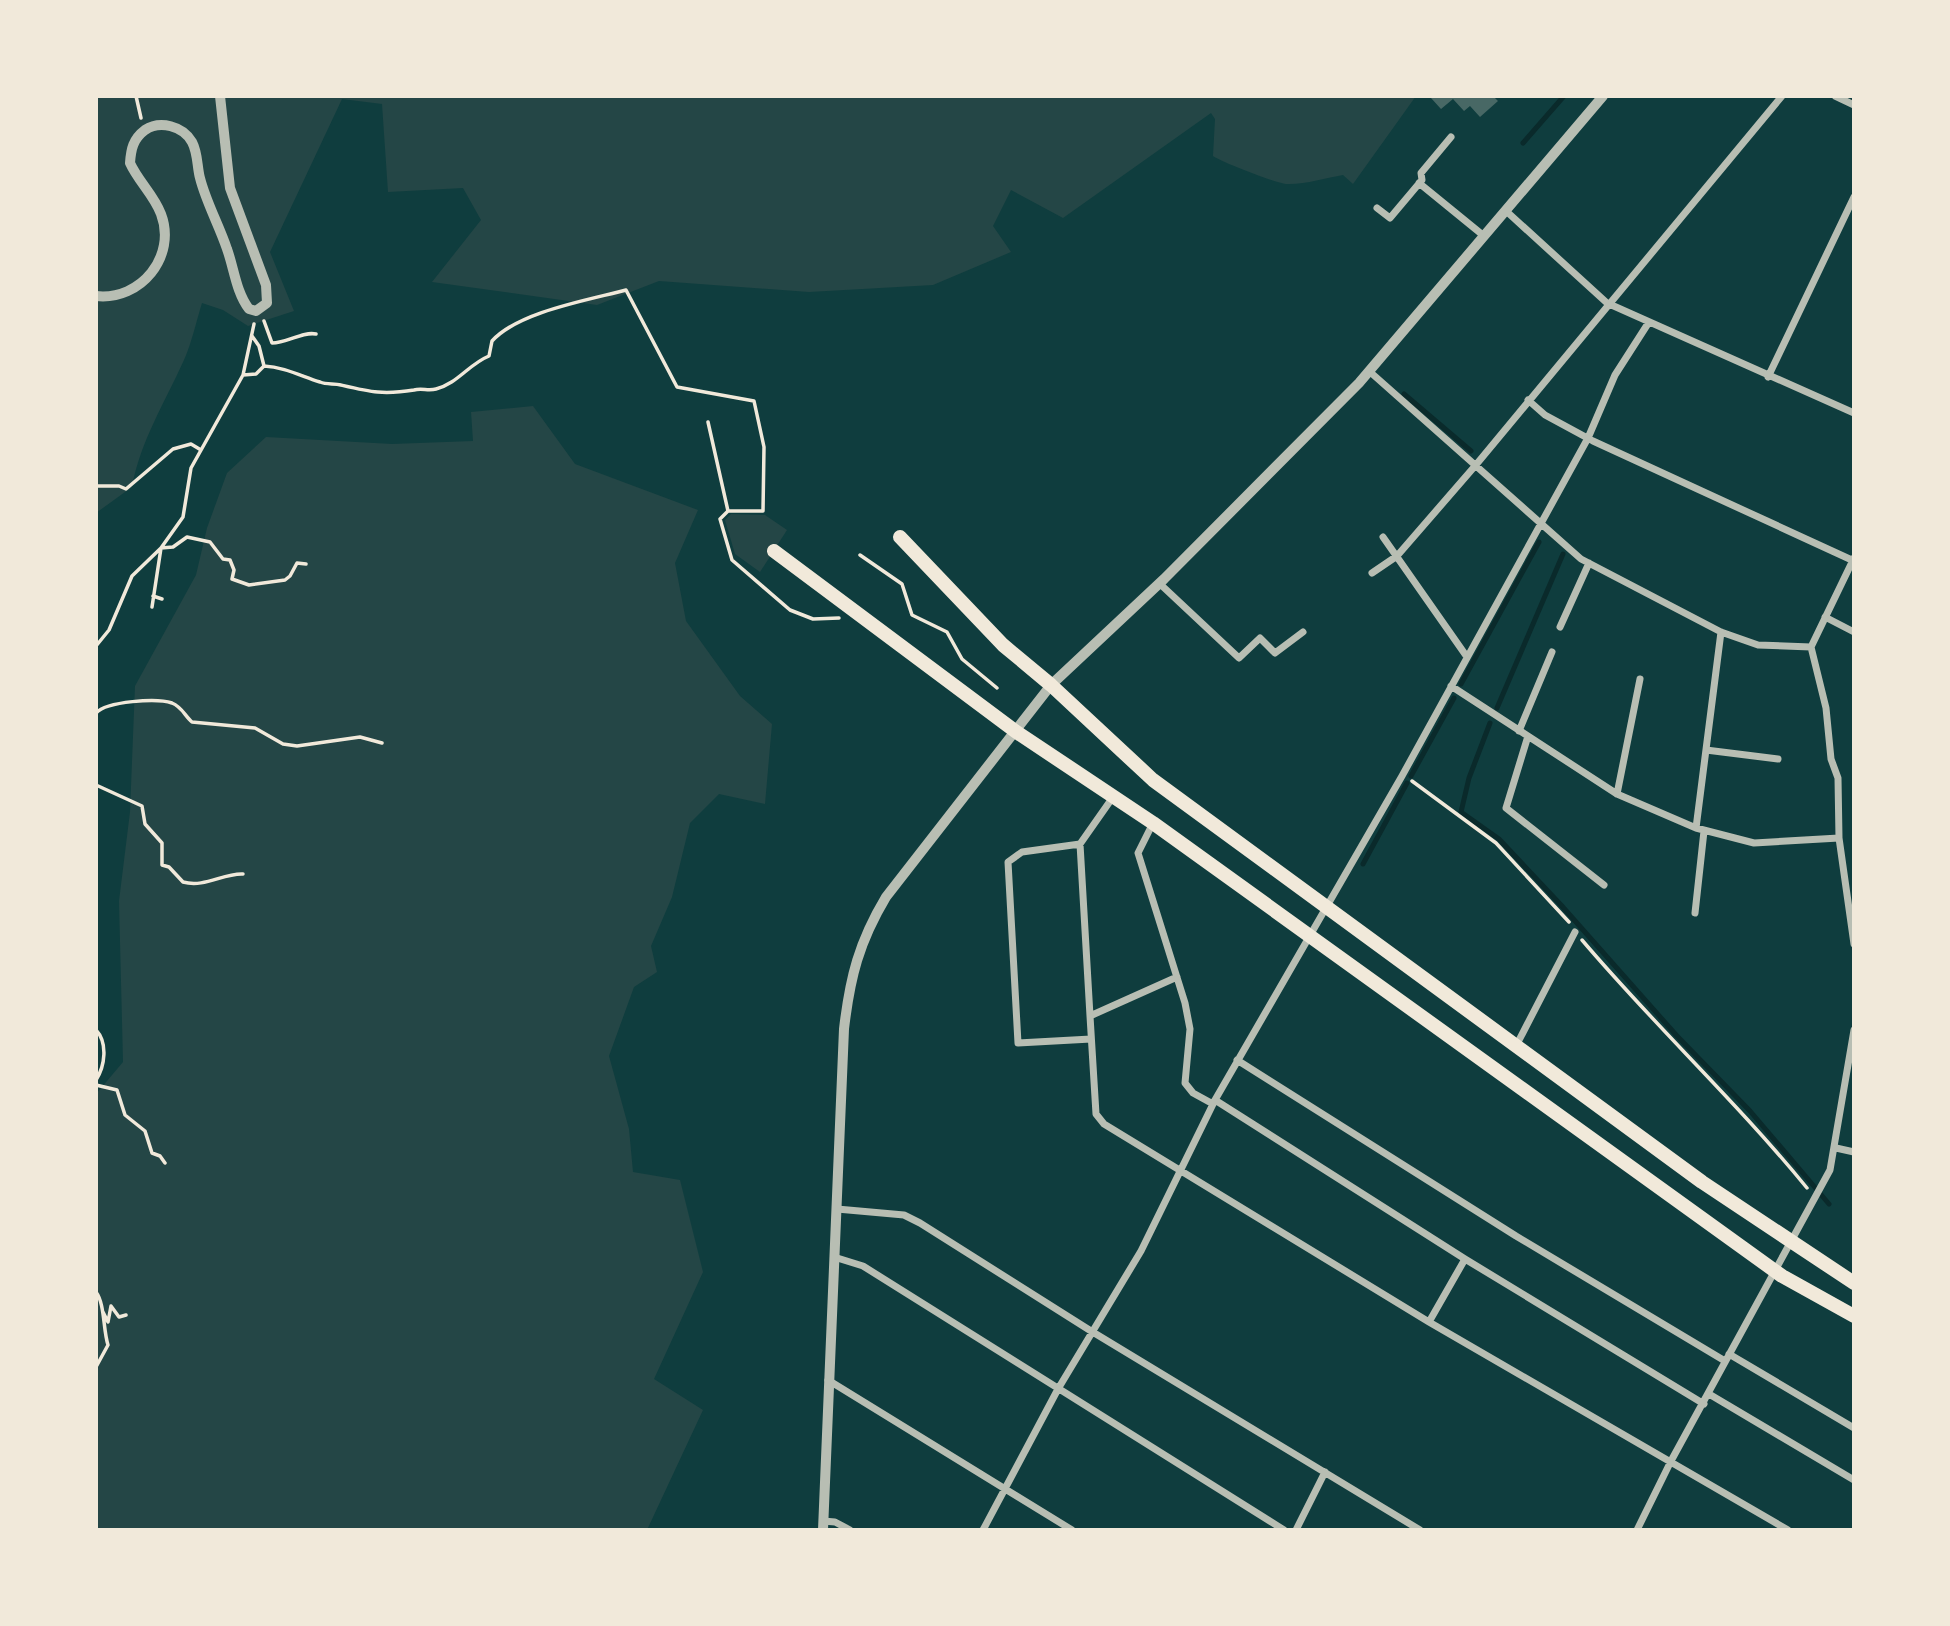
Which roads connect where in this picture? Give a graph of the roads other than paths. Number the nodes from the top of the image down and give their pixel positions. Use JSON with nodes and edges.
{"nodes":[{"id":1,"x":220,"y":96,"type":"edge"},
{"id":2,"x":1603,"y":96,"type":"edge"},
{"id":3,"x":1782,"y":96,"type":"edge"},
{"id":4,"x":1835,"y":96,"type":"edge"},
{"id":5,"x":1854,"y":105,"type":"edge"},
{"id":6,"x":1451,"y":137,"type":"dead end"},
{"id":7,"x":1419,"y":183,"type":"junction"},
{"id":8,"x":1854,"y":197,"type":"edge"},
{"id":9,"x":1377,"y":208,"type":"dead end"},
{"id":10,"x":1505,"y":210,"type":"junction"},
{"id":11,"x":1484,"y":236,"type":"junction"},
{"id":12,"x":96,"y":296,"type":"edge"},
{"id":13,"x":1607,"y":303,"type":"junction"},
{"id":14,"x":1649,"y":322,"type":"junction"},
{"id":15,"x":1369,"y":371,"type":"junction"},
{"id":16,"x":1768,"y":377,"type":"junction"},
{"id":17,"x":1528,"y":400,"type":"junction"},
{"id":18,"x":1854,"y":413,"type":"edge"},
{"id":19,"x":1588,"y":438,"type":"junction"},
{"id":20,"x":1475,"y":466,"type":"junction"},
{"id":21,"x":1541,"y":526,"type":"junction"},
{"id":22,"x":900,"y":537,"type":"dead end"},
{"id":23,"x":1383,"y":537,"type":"dead end"},
{"id":24,"x":774,"y":551,"type":"dead end"},
{"id":25,"x":1397,"y":556,"type":"junction"},
{"id":26,"x":1853,"y":560,"type":"edge"},
{"id":27,"x":1589,"y":563,"type":"junction"},
{"id":28,"x":1372,"y":573,"type":"dead end"},
{"id":29,"x":1159,"y":583,"type":"junction"},
{"id":30,"x":1825,"y":617,"type":"junction"},
{"id":31,"x":1560,"y":627,"type":"dead end"},
{"id":32,"x":1303,"y":632,"type":"dead end"},
{"id":33,"x":1721,"y":632,"type":"junction"},
{"id":34,"x":1854,"y":632,"type":"edge"},
{"id":35,"x":1811,"y":647,"type":"junction"},
{"id":36,"x":1552,"y":652,"type":"dead end"},
{"id":37,"x":1467,"y":657,"type":"junction"},
{"id":38,"x":1640,"y":680,"type":"dead end"},
{"id":39,"x":1051,"y":685,"type":"junction"},
{"id":40,"x":1451,"y":686,"type":"junction"},
{"id":41,"x":1015,"y":731,"type":"junction"},
{"id":42,"x":1519,"y":731,"type":"junction"},
{"id":43,"x":1528,"y":736,"type":"junction"},
{"id":44,"x":1706,"y":750,"type":"junction"},
{"id":45,"x":1778,"y":759,"type":"dead end"},
{"id":46,"x":1617,"y":794,"type":"junction"},
{"id":47,"x":1113,"y":797,"type":"junction"},
{"id":48,"x":1153,"y":823,"type":"junction"},
{"id":49,"x":1700,"y":830,"type":"junction"},
{"id":50,"x":1839,"y":838,"type":"junction"},
{"id":51,"x":1080,"y":844,"type":"junction"},
{"id":52,"x":1604,"y":885,"type":"dead end"},
{"id":53,"x":1850,"y":907,"type":"edge"},
{"id":54,"x":1325,"y":908,"type":"junction"},
{"id":55,"x":1695,"y":913,"type":"dead end"},
{"id":56,"x":1575,"y":932,"type":"road end"},
{"id":57,"x":1308,"y":936,"type":"junction"},
{"id":58,"x":1854,"y":944,"type":"edge"},
{"id":59,"x":1177,"y":977,"type":"junction"},
{"id":60,"x":1090,"y":1016,"type":"junction"},
{"id":61,"x":1854,"y":1030,"type":"edge"},
{"id":62,"x":1091,"y":1039,"type":"junction"},
{"id":63,"x":1516,"y":1046,"type":"junction"},
{"id":64,"x":1237,"y":1060,"type":"junction"},
{"id":65,"x":1214,"y":1102,"type":"junction"},
{"id":66,"x":1836,"y":1148,"type":"junction"},
{"id":67,"x":1854,"y":1152,"type":"edge"},
{"id":68,"x":1182,"y":1171,"type":"junction"},
{"id":69,"x":837,"y":1209,"type":"junction"},
{"id":70,"x":1793,"y":1242,"type":"junction"},
{"id":71,"x":834,"y":1257,"type":"junction"},
{"id":72,"x":1465,"y":1259,"type":"junction"},
{"id":73,"x":1776,"y":1272,"type":"junction"},
{"id":74,"x":1854,"y":1283,"type":"edge"},
{"id":75,"x":1854,"y":1317,"type":"edge"},
{"id":76,"x":1429,"y":1322,"type":"junction"},
{"id":77,"x":1091,"y":1331,"type":"junction"},
{"id":78,"x":1727,"y":1358,"type":"junction"},
{"id":79,"x":827,"y":1380,"type":"junction"},
{"id":80,"x":1058,"y":1389,"type":"junction"},
{"id":81,"x":1709,"y":1394,"type":"junction"},
{"id":82,"x":1704,"y":1404,"type":"junction"},
{"id":83,"x":1854,"y":1428,"type":"edge"},
{"id":84,"x":1671,"y":1461,"type":"junction"},
{"id":85,"x":1325,"y":1472,"type":"junction"},
{"id":86,"x":1854,"y":1480,"type":"edge"},
{"id":87,"x":1006,"y":1488,"type":"junction"},
{"id":88,"x":823,"y":1525,"type":"edge"},
{"id":89,"x":850,"y":1530,"type":"edge"},
{"id":90,"x":983,"y":1530,"type":"edge"},
{"id":91,"x":1072,"y":1530,"type":"edge"},
{"id":92,"x":1284,"y":1530,"type":"edge"},
{"id":93,"x":1296,"y":1530,"type":"edge"},
{"id":94,"x":1420,"y":1530,"type":"edge"},
{"id":95,"x":1637,"y":1530,"type":"edge"},
{"id":96,"x":1788,"y":1530,"type":"edge"}],
"edges":[{"from":1,"to":12,"type":"street"},
{"from":2,"to":10,"type":"street"},
{"from":3,"to":13,"type":"street"},
{"from":4,"to":5,"type":"street"},
{"from":6,"to":7,"type":"street"},
{"from":7,"to":9,"type":"street"},
{"from":7,"to":11,"type":"street"},
{"from":8,"to":16,"type":"street"},
{"from":10,"to":11,"type":"street"},
{"from":10,"to":13,"type":"street"},
{"from":11,"to":15,"type":"street"},
{"from":13,"to":14,"type":"street"},
{"from":13,"to":17,"type":"street"},
{"from":14,"to":16,"type":"street"},
{"from":14,"to":19,"type":"street"},
{"from":15,"to":20,"type":"street"},
{"from":15,"to":29,"type":"street"},
{"from":16,"to":18,"type":"street"},
{"from":17,"to":19,"type":"street"},
{"from":17,"to":20,"type":"street"},
{"from":19,"to":21,"type":"street"},
{"from":19,"to":26,"type":"street"},
{"from":20,"to":21,"type":"street"},
{"from":20,"to":25,"type":"street"},
{"from":21,"to":27,"type":"street"},
{"from":21,"to":37,"type":"street"},
{"from":22,"to":39,"type":"highway"},
{"from":23,"to":25,"type":"street"},
{"from":24,"to":41,"type":"highway"},
{"from":25,"to":28,"type":"street"},
{"from":25,"to":37,"type":"street"},
{"from":26,"to":30,"type":"street"},
{"from":27,"to":31,"type":"street"},
{"from":27,"to":33,"type":"street"},
{"from":29,"to":32,"type":"street"},
{"from":29,"to":39,"type":"street"},
{"from":30,"to":34,"type":"street"},
{"from":30,"to":35,"type":"street"},
{"from":33,"to":35,"type":"street"},
{"from":33,"to":44,"type":"street"},
{"from":35,"to":50,"type":"street"},
{"from":36,"to":42,"type":"street"},
{"from":37,"to":40,"type":"street"},
{"from":38,"to":46,"type":"street"},
{"from":39,"to":41,"type":"street"},
{"from":39,"to":54,"type":"highway"},
{"from":40,"to":42,"type":"street"},
{"from":40,"to":54,"type":"street"},
{"from":41,"to":47,"type":"highway"},
{"from":41,"to":69,"type":"street"},
{"from":42,"to":43,"type":"street"},
{"from":43,"to":46,"type":"street"},
{"from":43,"to":52,"type":"street"},
{"from":44,"to":45,"type":"street"},
{"from":44,"to":49,"type":"street"},
{"from":46,"to":49,"type":"street"},
{"from":47,"to":48,"type":"highway"},
{"from":47,"to":51,"type":"street"},
{"from":48,"to":57,"type":"highway"},
{"from":48,"to":59,"type":"street"},
{"from":49,"to":50,"type":"street"},
{"from":49,"to":55,"type":"street"},
{"from":50,"to":53,"type":"street"},
{"from":51,"to":60,"type":"street"},
{"from":51,"to":62,"type":"street"},
{"from":53,"to":58,"type":"street"},
{"from":54,"to":57,"type":"street"},
{"from":54,"to":63,"type":"highway"},
{"from":56,"to":63,"type":"street"},
{"from":57,"to":64,"type":"street"},
{"from":57,"to":73,"type":"highway"},
{"from":59,"to":60,"type":"street"},
{"from":59,"to":65,"type":"street"},
{"from":60,"to":62,"type":"street"},
{"from":61,"to":66,"type":"street"},
{"from":62,"to":68,"type":"street"},
{"from":63,"to":70,"type":"highway"},
{"from":64,"to":65,"type":"street"},
{"from":64,"to":78,"type":"street"},
{"from":65,"to":68,"type":"street"},
{"from":65,"to":72,"type":"street"},
{"from":66,"to":67,"type":"street"},
{"from":66,"to":70,"type":"street"},
{"from":68,"to":76,"type":"street"},
{"from":68,"to":77,"type":"street"},
{"from":69,"to":71,"type":"street"},
{"from":69,"to":77,"type":"street"},
{"from":70,"to":73,"type":"street"},
{"from":70,"to":74,"type":"highway"},
{"from":71,"to":79,"type":"street"},
{"from":71,"to":80,"type":"street"},
{"from":72,"to":76,"type":"street"},
{"from":72,"to":82,"type":"street"},
{"from":73,"to":75,"type":"highway"},
{"from":73,"to":78,"type":"street"},
{"from":76,"to":84,"type":"street"},
{"from":77,"to":80,"type":"street"},
{"from":77,"to":85,"type":"street"},
{"from":78,"to":81,"type":"street"},
{"from":78,"to":83,"type":"street"},
{"from":79,"to":87,"type":"street"},
{"from":79,"to":88,"type":"street"},
{"from":80,"to":87,"type":"street"},
{"from":80,"to":92,"type":"street"},
{"from":81,"to":82,"type":"street"},
{"from":81,"to":86,"type":"street"},
{"from":82,"to":84,"type":"street"},
{"from":84,"to":95,"type":"street"},
{"from":84,"to":96,"type":"street"},
{"from":85,"to":93,"type":"street"},
{"from":85,"to":94,"type":"street"},
{"from":87,"to":90,"type":"street"},
{"from":87,"to":91,"type":"street"},
{"from":88,"to":89,"type":"street"}]}
